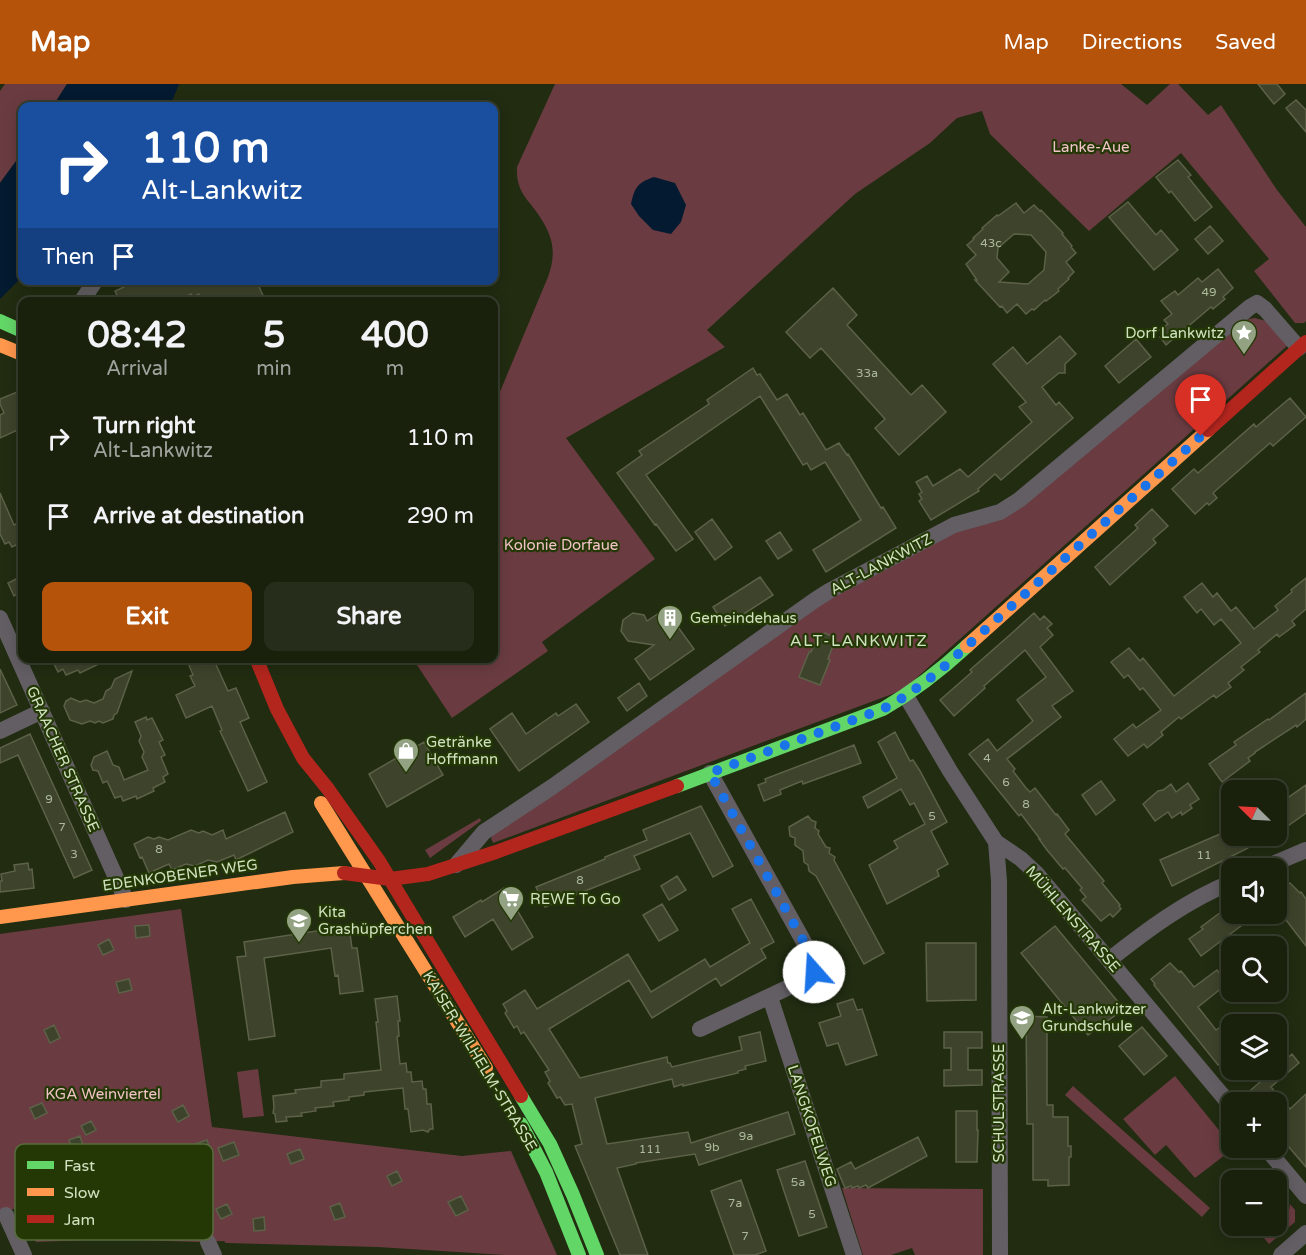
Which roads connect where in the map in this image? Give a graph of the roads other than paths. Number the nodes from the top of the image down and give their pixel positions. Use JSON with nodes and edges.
{"nodes":[{"id":1,"x":0,"y":321,"type":"edge"},
{"id":2,"x":18,"y":329,"type":"edge"},
{"id":3,"x":1303,"y":345,"type":"edge"},
{"id":4,"x":2,"y":346,"type":"edge"},
{"id":5,"x":18,"y":352,"type":"edge"},
{"id":6,"x":0,"y":618,"type":"edge"},
{"id":7,"x":18,"y":658,"type":"edge"},
{"id":8,"x":20,"y":663,"type":"edge"},
{"id":9,"x":258,"y":663,"type":"edge"},
{"id":10,"x":906,"y":696,"type":"junction"},
{"id":11,"x":42,"y":711,"type":"junction"},
{"id":12,"x":0,"y":731,"type":"edge"},
{"id":13,"x":303,"y":758,"type":"junction"},
{"id":14,"x":710,"y":773,"type":"junction"},
{"id":15,"x":996,"y":842,"type":"junction"},
{"id":16,"x":1306,"y":850,"type":"edge"},
{"id":17,"x":1287,"y":858,"type":"edge"},
{"id":18,"x":456,"y":865,"type":"junction"},
{"id":19,"x":365,"y":875,"type":"junction"},
{"id":20,"x":390,"y":879,"type":"junction"},
{"id":21,"x":1221,"y":886,"type":"edge"},
{"id":22,"x":126,"y":900,"type":"junction"},
{"id":23,"x":0,"y":918,"type":"edge"},
{"id":24,"x":1109,"y":960,"type":"junction"},
{"id":25,"x":770,"y":997,"type":"junction"},
{"id":26,"x":700,"y":1029,"type":"dead end"},
{"id":27,"x":493,"y":1078,"type":"dead end"},
{"id":28,"x":1221,"y":1094,"type":"edge"},
{"id":29,"x":514,"y":1114,"type":"dead end"},
{"id":30,"x":1274,"y":1158,"type":"edge"},
{"id":31,"x":1306,"y":1196,"type":"edge"},
{"id":32,"x":6,"y":1215,"type":"dead end"},
{"id":33,"x":1306,"y":1233,"type":"edge"},
{"id":34,"x":15,"y":1235,"type":"edge"},
{"id":35,"x":17,"y":1240,"type":"edge"},
{"id":36,"x":24,"y":1255,"type":"edge"},
{"id":37,"x":579,"y":1255,"type":"edge"},
{"id":38,"x":597,"y":1255,"type":"edge"},
{"id":39,"x":854,"y":1255,"type":"edge"},
{"id":40,"x":1000,"y":1255,"type":"edge"},
{"id":41,"x":1281,"y":1255,"type":"edge"}],
"edges":[{"from":1,"to":2,"type":"street"},
{"from":3,"to":10,"type":"street","name":"ALT-LANKWITZ"},
{"from":3,"to":18,"type":"street","name":"ALT-LANKWITZ"},
{"from":4,"to":5,"type":"street"},
{"from":6,"to":7,"type":"street","name":"GRAACHER STRASSE"},
{"from":8,"to":11,"type":"street","name":"GRAACHER STRASSE"},
{"from":9,"to":13,"type":"street","name":"KAISER-WILHELM-STRASSE"},
{"from":10,"to":14,"type":"street","name":"ALT-LANKWITZ"},
{"from":10,"to":15,"type":"street","name":"MÜHLENSTRASSE"},
{"from":11,"to":12,"type":"street"},
{"from":11,"to":22,"type":"street","name":"GRAACHER STRASSE"},
{"from":13,"to":19,"type":"street","name":"KAISER-WILHELM-STRASSE"},
{"from":13,"to":20,"type":"street","name":"KAISER-WILHELM-STRASSE"},
{"from":14,"to":18,"type":"street","name":"ALT-LANKWITZ"},
{"from":14,"to":25,"type":"street"},
{"from":15,"to":24,"type":"street","name":"MÜHLENSTRASSE"},
{"from":15,"to":40,"type":"street","name":"SCHULSTRASSE"},
{"from":16,"to":17,"type":"street"},
{"from":18,"to":20,"type":"street","name":"ALT-LANKWITZ"},
{"from":19,"to":20,"type":"street"},
{"from":19,"to":22,"type":"street","name":"EDENKOBENER WEG"},
{"from":19,"to":27,"type":"street","name":"KAISER-WILHELM-STRASSE"},
{"from":20,"to":38,"type":"street","name":"KAISER-WILHELM-STRASSE"},
{"from":21,"to":24,"type":"street"},
{"from":22,"to":23,"type":"street","name":"EDENKOBENER WEG"},
{"from":24,"to":28,"type":"street","name":"MÜHLENSTRASSE"},
{"from":25,"to":26,"type":"street"},
{"from":25,"to":39,"type":"street","name":"LANGKOFELWEG"},
{"from":29,"to":37,"type":"street","name":"KAISER-WILHELM-STRASSE"},
{"from":30,"to":31,"type":"street"},
{"from":32,"to":34,"type":"street"},
{"from":33,"to":41,"type":"street"},
{"from":35,"to":36,"type":"street"}]}
